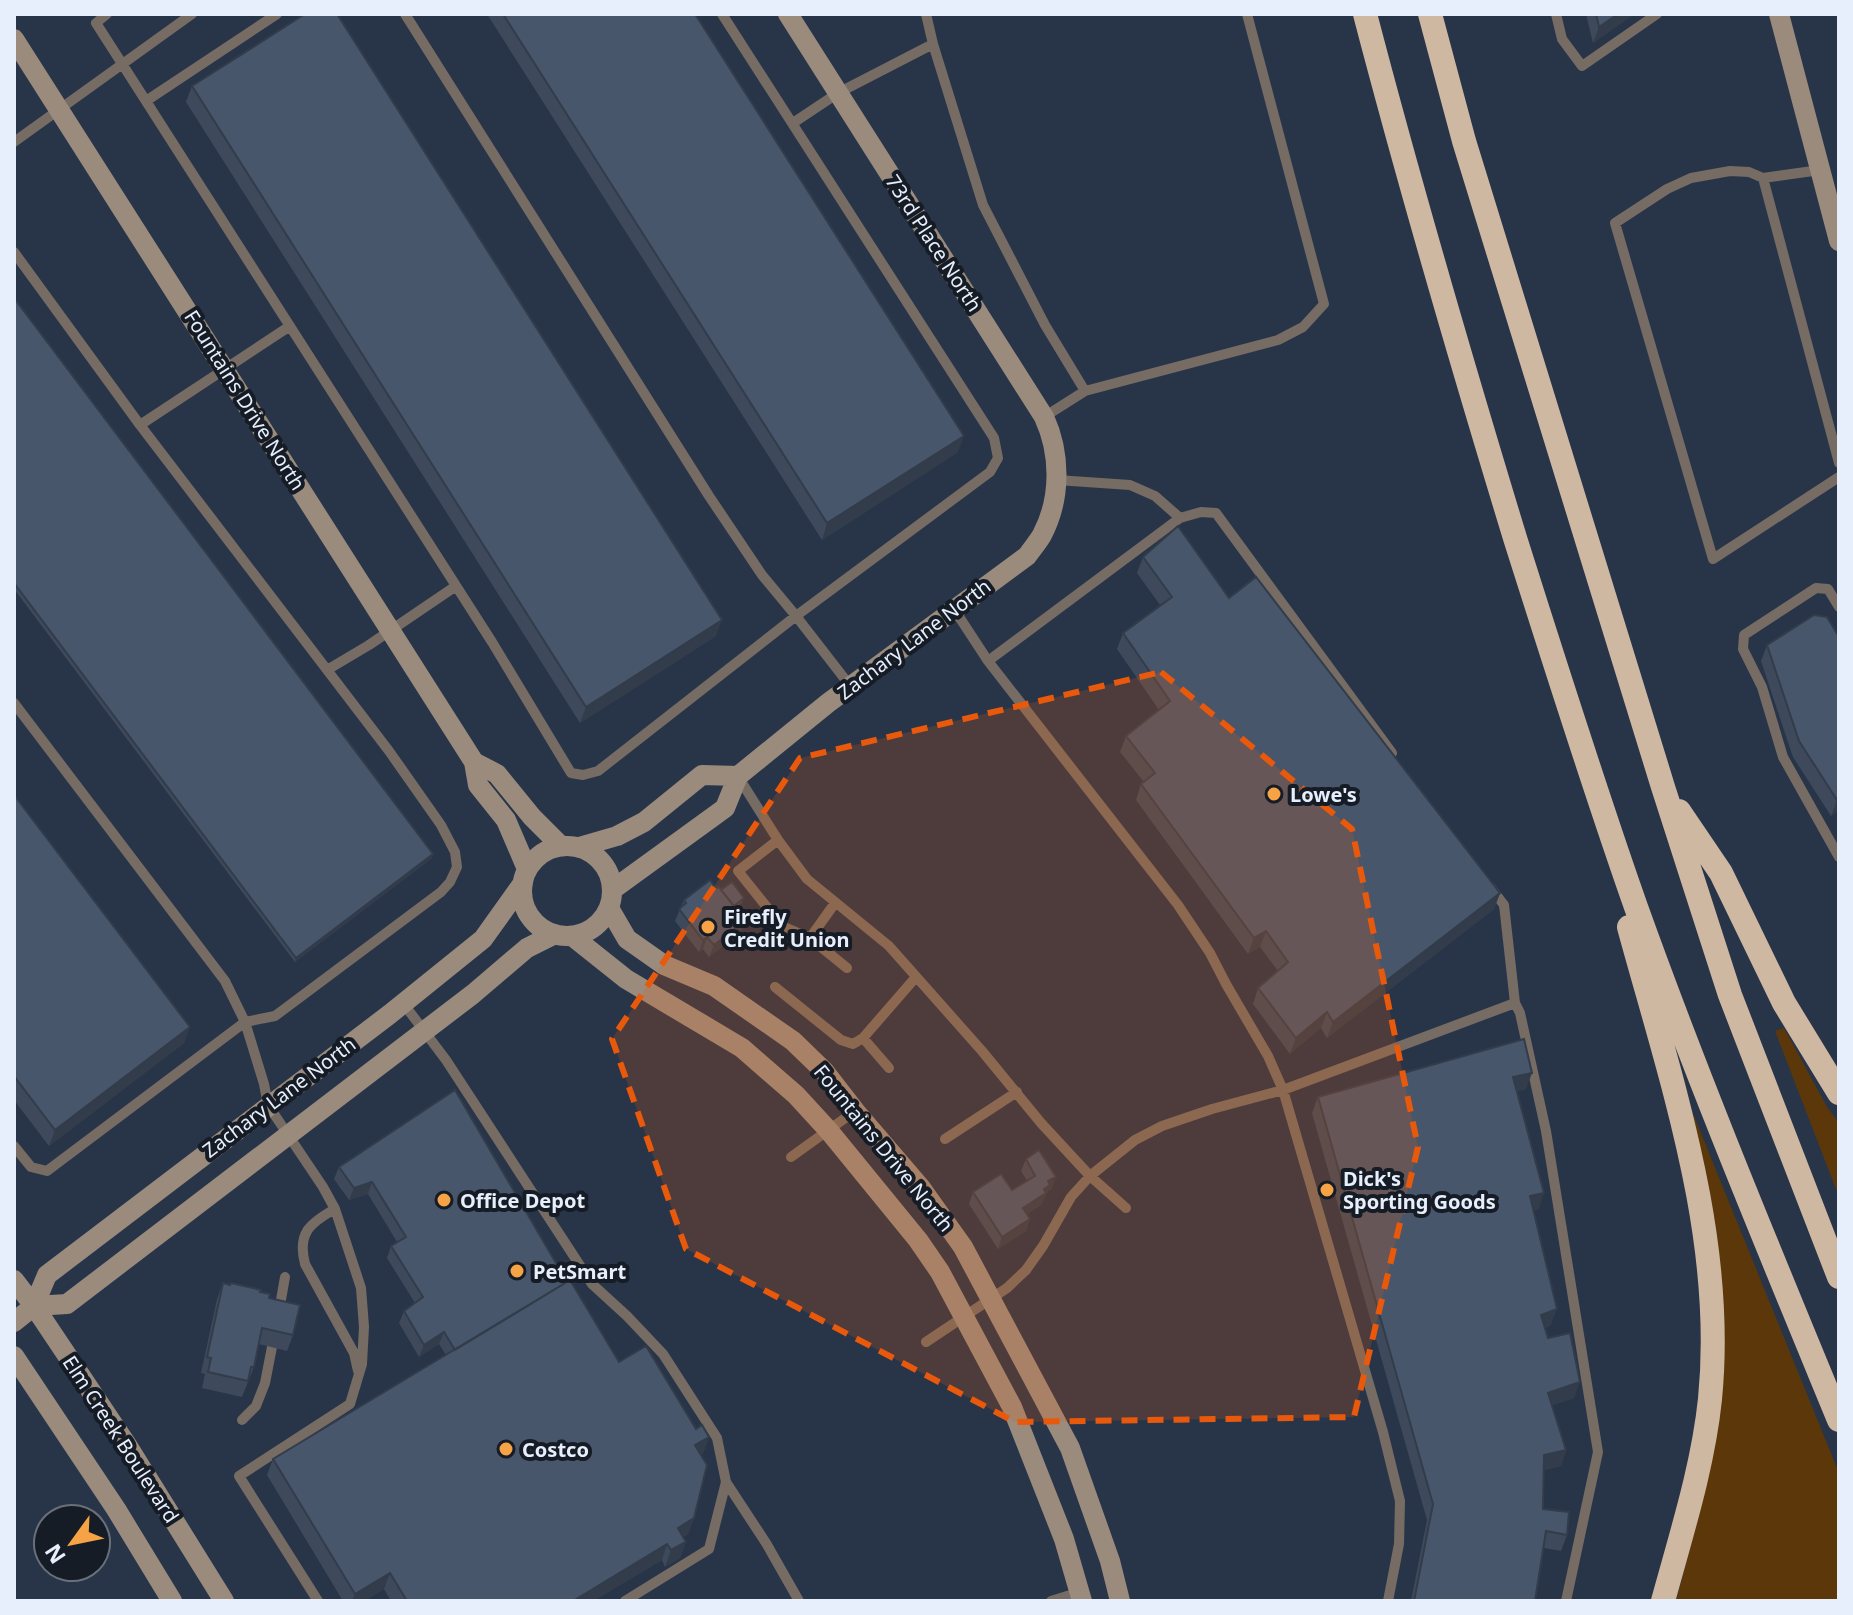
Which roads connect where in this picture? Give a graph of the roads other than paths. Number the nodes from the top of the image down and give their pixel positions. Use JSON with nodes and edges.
{"nodes":[{"id":1,"x":107,"y":14,"type":"edge"},
{"id":2,"x":192,"y":14,"type":"edge"},
{"id":3,"x":277,"y":14,"type":"edge"},
{"id":4,"x":405,"y":14,"type":"edge"},
{"id":5,"x":722,"y":14,"type":"edge"},
{"id":6,"x":788,"y":14,"type":"edge"},
{"id":7,"x":926,"y":14,"type":"edge"},
{"id":8,"x":1247,"y":14,"type":"edge"},
{"id":9,"x":1365,"y":14,"type":"edge"},
{"id":10,"x":1430,"y":14,"type":"edge"},
{"id":11,"x":1556,"y":14,"type":"edge"},
{"id":12,"x":1657,"y":14,"type":"edge"},
{"id":13,"x":1779,"y":14,"type":"edge"},
{"id":14,"x":93,"y":18,"type":"edge"},
{"id":15,"x":14,"y":39,"type":"edge"},
{"id":16,"x":933,"y":44,"type":"junction"},
{"id":17,"x":123,"y":64,"type":"junction"},
{"id":18,"x":838,"y":93,"type":"junction"},
{"id":19,"x":146,"y":101,"type":"junction"},
{"id":20,"x":59,"y":110,"type":"junction"},
{"id":21,"x":793,"y":123,"type":"junction"},
{"id":22,"x":14,"y":142,"type":"edge"},
{"id":23,"x":1820,"y":170,"type":"junction"},
{"id":24,"x":1763,"y":178,"type":"junction"},
{"id":25,"x":1839,"y":241,"type":"edge"},
{"id":26,"x":14,"y":252,"type":"edge"},
{"id":27,"x":290,"y":326,"type":"junction"},
{"id":28,"x":225,"y":370,"type":"junction"},
{"id":29,"x":1085,"y":391,"type":"junction"},
{"id":30,"x":1044,"y":417,"type":"junction"},
{"id":31,"x":140,"y":425,"type":"junction"},
{"id":32,"x":1839,"y":463,"type":"edge"},
{"id":33,"x":1839,"y":477,"type":"edge"},
{"id":34,"x":1057,"y":480,"type":"junction"},
{"id":35,"x":1180,"y":518,"type":"junction"},
{"id":36,"x":456,"y":586,"type":"junction"},
{"id":37,"x":1839,"y":607,"type":"edge"},
{"id":38,"x":954,"y":609,"type":"junction"},
{"id":39,"x":796,"y":616,"type":"junction"},
{"id":40,"x":391,"y":630,"type":"junction"},
{"id":41,"x":988,"y":661,"type":"junction"},
{"id":42,"x":327,"y":670,"type":"junction"},
{"id":43,"x":851,"y":687,"type":"junction"},
{"id":44,"x":14,"y":703,"type":"edge"},
{"id":45,"x":1574,"y":728,"type":"junction"},
{"id":46,"x":474,"y":762,"type":"junction"},
{"id":47,"x":1401,"y":766,"type":"edge"},
{"id":48,"x":738,"y":776,"type":"junction"},
{"id":49,"x":1663,"y":787,"type":"junction"},
{"id":50,"x":778,"y":840,"type":"junction"},
{"id":51,"x":570,"y":847,"type":"junction"},
{"id":52,"x":1839,"y":857,"type":"edge"},
{"id":53,"x":525,"y":876,"type":"junction"},
{"id":54,"x":1485,"y":880,"type":"edge"},
{"id":55,"x":610,"y":899,"type":"junction"},
{"id":56,"x":835,"y":903,"type":"junction"},
{"id":57,"x":563,"y":935,"type":"junction"},
{"id":58,"x":810,"y":938,"type":"junction"},
{"id":59,"x":847,"y":968,"type":"dead end"},
{"id":60,"x":916,"y":977,"type":"junction"},
{"id":61,"x":775,"y":987,"type":"dead end"},
{"id":62,"x":403,"y":1003,"type":"junction"},
{"id":63,"x":1515,"y":1003,"type":"junction"},
{"id":64,"x":245,"y":1022,"type":"junction"},
{"id":65,"x":424,"y":1031,"type":"junction"},
{"id":66,"x":863,"y":1038,"type":"junction"},
{"id":67,"x":889,"y":1068,"type":"dead end"},
{"id":68,"x":1283,"y":1090,"type":"junction"},
{"id":69,"x":1017,"y":1092,"type":"junction"},
{"id":70,"x":1839,"y":1093,"type":"edge"},
{"id":71,"x":268,"y":1105,"type":"junction"},
{"id":72,"x":855,"y":1111,"type":"junction"},
{"id":73,"x":829,"y":1131,"type":"junction"},
{"id":74,"x":288,"y":1135,"type":"junction"},
{"id":75,"x":945,"y":1139,"type":"dead end"},
{"id":76,"x":14,"y":1146,"type":"edge"},
{"id":77,"x":791,"y":1157,"type":"dead end"},
{"id":78,"x":1090,"y":1176,"type":"junction"},
{"id":79,"x":1126,"y":1208,"type":"dead end"},
{"id":80,"x":335,"y":1209,"type":"junction"},
{"id":81,"x":285,"y":1277,"type":"dead end"},
{"id":82,"x":1839,"y":1277,"type":"edge"},
{"id":83,"x":14,"y":1280,"type":"edge"},
{"id":84,"x":991,"y":1300,"type":"junction"},
{"id":85,"x":34,"y":1306,"type":"junction"},
{"id":86,"x":278,"y":1317,"type":"edge"},
{"id":87,"x":964,"y":1318,"type":"junction"},
{"id":88,"x":14,"y":1322,"type":"edge"},
{"id":89,"x":926,"y":1342,"type":"dead end"},
{"id":90,"x":272,"y":1347,"type":"edge"},
{"id":91,"x":14,"y":1356,"type":"edge"},
{"id":92,"x":360,"y":1376,"type":"junction"},
{"id":93,"x":242,"y":1420,"type":"dead end"},
{"id":94,"x":1839,"y":1420,"type":"edge"},
{"id":95,"x":726,"y":1482,"type":"junction"},
{"id":96,"x":1081,"y":1596,"type":"edge"},
{"id":97,"x":172,"y":1601,"type":"edge"},
{"id":98,"x":224,"y":1601,"type":"edge"},
{"id":99,"x":318,"y":1601,"type":"edge"},
{"id":100,"x":625,"y":1601,"type":"edge"},
{"id":101,"x":799,"y":1601,"type":"edge"},
{"id":102,"x":1051,"y":1601,"type":"edge"},
{"id":103,"x":1120,"y":1601,"type":"edge"},
{"id":104,"x":1388,"y":1601,"type":"edge"},
{"id":105,"x":1566,"y":1601,"type":"edge"},
{"id":106,"x":1663,"y":1601,"type":"edge"}],
"edges":[{"from":1,"to":14,"type":"lane"},
{"from":2,"to":17,"type":"lane"},
{"from":3,"to":19,"type":"lane"},
{"from":4,"to":39,"type":"lane"},
{"from":5,"to":21,"type":"lane"},
{"from":6,"to":18,"type":"street","name":"73rd Place North"},
{"from":7,"to":16,"type":"lane"},
{"from":8,"to":29,"type":"lane"},
{"from":9,"to":45,"type":"highway"},
{"from":10,"to":49,"type":"highway"},
{"from":11,"to":12,"type":"lane"},
{"from":13,"to":23,"type":"street"},
{"from":14,"to":17,"type":"lane"},
{"from":15,"to":20,"type":"street","name":"Fountains Drive North"},
{"from":16,"to":18,"type":"lane"},
{"from":16,"to":29,"type":"lane"},
{"from":17,"to":19,"type":"lane"},
{"from":17,"to":20,"type":"lane"},
{"from":18,"to":21,"type":"lane"},
{"from":18,"to":30,"type":"street","name":"73rd Place North"},
{"from":19,"to":27,"type":"lane"},
{"from":20,"to":22,"type":"lane"},
{"from":20,"to":28,"type":"street","name":"Fountains Drive North"},
{"from":21,"to":39,"type":"lane"},
{"from":23,"to":24,"type":"lane"},
{"from":23,"to":25,"type":"street"},
{"from":24,"to":32,"type":"lane"},
{"from":24,"to":33,"type":"lane"},
{"from":26,"to":31,"type":"lane"},
{"from":27,"to":28,"type":"lane"},
{"from":27,"to":36,"type":"lane"},
{"from":28,"to":31,"type":"lane"},
{"from":28,"to":40,"type":"street","name":"Fountains Drive North"},
{"from":29,"to":30,"type":"lane"},
{"from":30,"to":34,"type":"street","name":"73rd Place North"},
{"from":31,"to":42,"type":"lane"},
{"from":34,"to":35,"type":"lane"},
{"from":34,"to":38,"type":"street","name":"Zachary Lane North"},
{"from":35,"to":41,"type":"lane"},
{"from":35,"to":47,"type":"lane"},
{"from":36,"to":39,"type":"lane"},
{"from":36,"to":40,"type":"lane"},
{"from":37,"to":52,"type":"lane"},
{"from":38,"to":41,"type":"lane"},
{"from":38,"to":43,"type":"street","name":"Zachary Lane North"},
{"from":39,"to":43,"type":"lane"},
{"from":40,"to":42,"type":"lane"},
{"from":40,"to":46,"type":"street","name":"Fountains Drive North"},
{"from":41,"to":68,"type":"lane"},
{"from":42,"to":64,"type":"lane"},
{"from":43,"to":48,"type":"street","name":"Zachary Lane North"},
{"from":44,"to":64,"type":"lane"},
{"from":45,"to":94,"type":"highway"},
{"from":45,"to":106,"type":"highway"},
{"from":46,"to":51,"type":"street","name":"Fountains Drive North"},
{"from":46,"to":53,"type":"street","name":"Fountains Drive North"},
{"from":48,"to":50,"type":"lane"},
{"from":48,"to":51,"type":"street"},
{"from":48,"to":55,"type":"street","name":"Zachary Lane North"},
{"from":49,"to":70,"type":"highway"},
{"from":49,"to":82,"type":"highway"},
{"from":50,"to":56,"type":"lane"},
{"from":50,"to":58,"type":"lane"},
{"from":51,"to":53,"type":"street"},
{"from":51,"to":55,"type":"street"},
{"from":53,"to":57,"type":"street"},
{"from":53,"to":62,"type":"street","name":"Zachary Lane North"},
{"from":54,"to":63,"type":"lane"},
{"from":55,"to":57,"type":"street"},
{"from":55,"to":72,"type":"street","name":"Fountains Drive North"},
{"from":56,"to":58,"type":"lane"},
{"from":56,"to":60,"type":"lane"},
{"from":57,"to":65,"type":"street","name":"Zachary Lane North"},
{"from":57,"to":73,"type":"street","name":"Fountains Drive North"},
{"from":58,"to":59,"type":"lane"},
{"from":60,"to":66,"type":"lane"},
{"from":60,"to":69,"type":"lane"},
{"from":61,"to":66,"type":"lane"},
{"from":62,"to":65,"type":"lane"},
{"from":62,"to":71,"type":"street","name":"Zachary Lane North"},
{"from":63,"to":68,"type":"lane"},
{"from":63,"to":105,"type":"lane"},
{"from":64,"to":71,"type":"lane"},
{"from":64,"to":76,"type":"lane"},
{"from":65,"to":74,"type":"street","name":"Zachary Lane North"},
{"from":65,"to":95,"type":"lane"},
{"from":66,"to":67,"type":"lane"},
{"from":68,"to":78,"type":"lane"},
{"from":68,"to":104,"type":"lane"},
{"from":69,"to":75,"type":"lane"},
{"from":69,"to":78,"type":"lane"},
{"from":71,"to":74,"type":"lane"},
{"from":71,"to":85,"type":"street","name":"Zachary Lane North"},
{"from":72,"to":73,"type":"lane"},
{"from":72,"to":84,"type":"street","name":"Fountains Drive North"},
{"from":73,"to":77,"type":"lane"},
{"from":73,"to":87,"type":"street","name":"Fountains Drive North"},
{"from":74,"to":80,"type":"lane"},
{"from":74,"to":85,"type":"street","name":"Zachary Lane North"},
{"from":78,"to":79,"type":"lane"},
{"from":78,"to":84,"type":"lane"},
{"from":80,"to":92,"type":"lane"},
{"from":80,"to":92,"type":"lane"},
{"from":81,"to":86,"type":"lane"},
{"from":83,"to":85,"type":"street","name":"Elm Creek Boulevard"},
{"from":84,"to":87,"type":"lane"},
{"from":84,"to":103,"type":"street","name":"Fountains Drive North"},
{"from":85,"to":88,"type":"street","name":"Zachary Lane North"},
{"from":85,"to":98,"type":"street","name":"Elm Creek Boulevard"},
{"from":87,"to":89,"type":"lane"},
{"from":87,"to":96,"type":"street","name":"Fountains Drive North"},
{"from":90,"to":93,"type":"lane"},
{"from":91,"to":97,"type":"street"},
{"from":92,"to":99,"type":"lane"},
{"from":95,"to":100,"type":"lane"},
{"from":95,"to":101,"type":"lane"},
{"from":96,"to":102,"type":"lane"}]}
